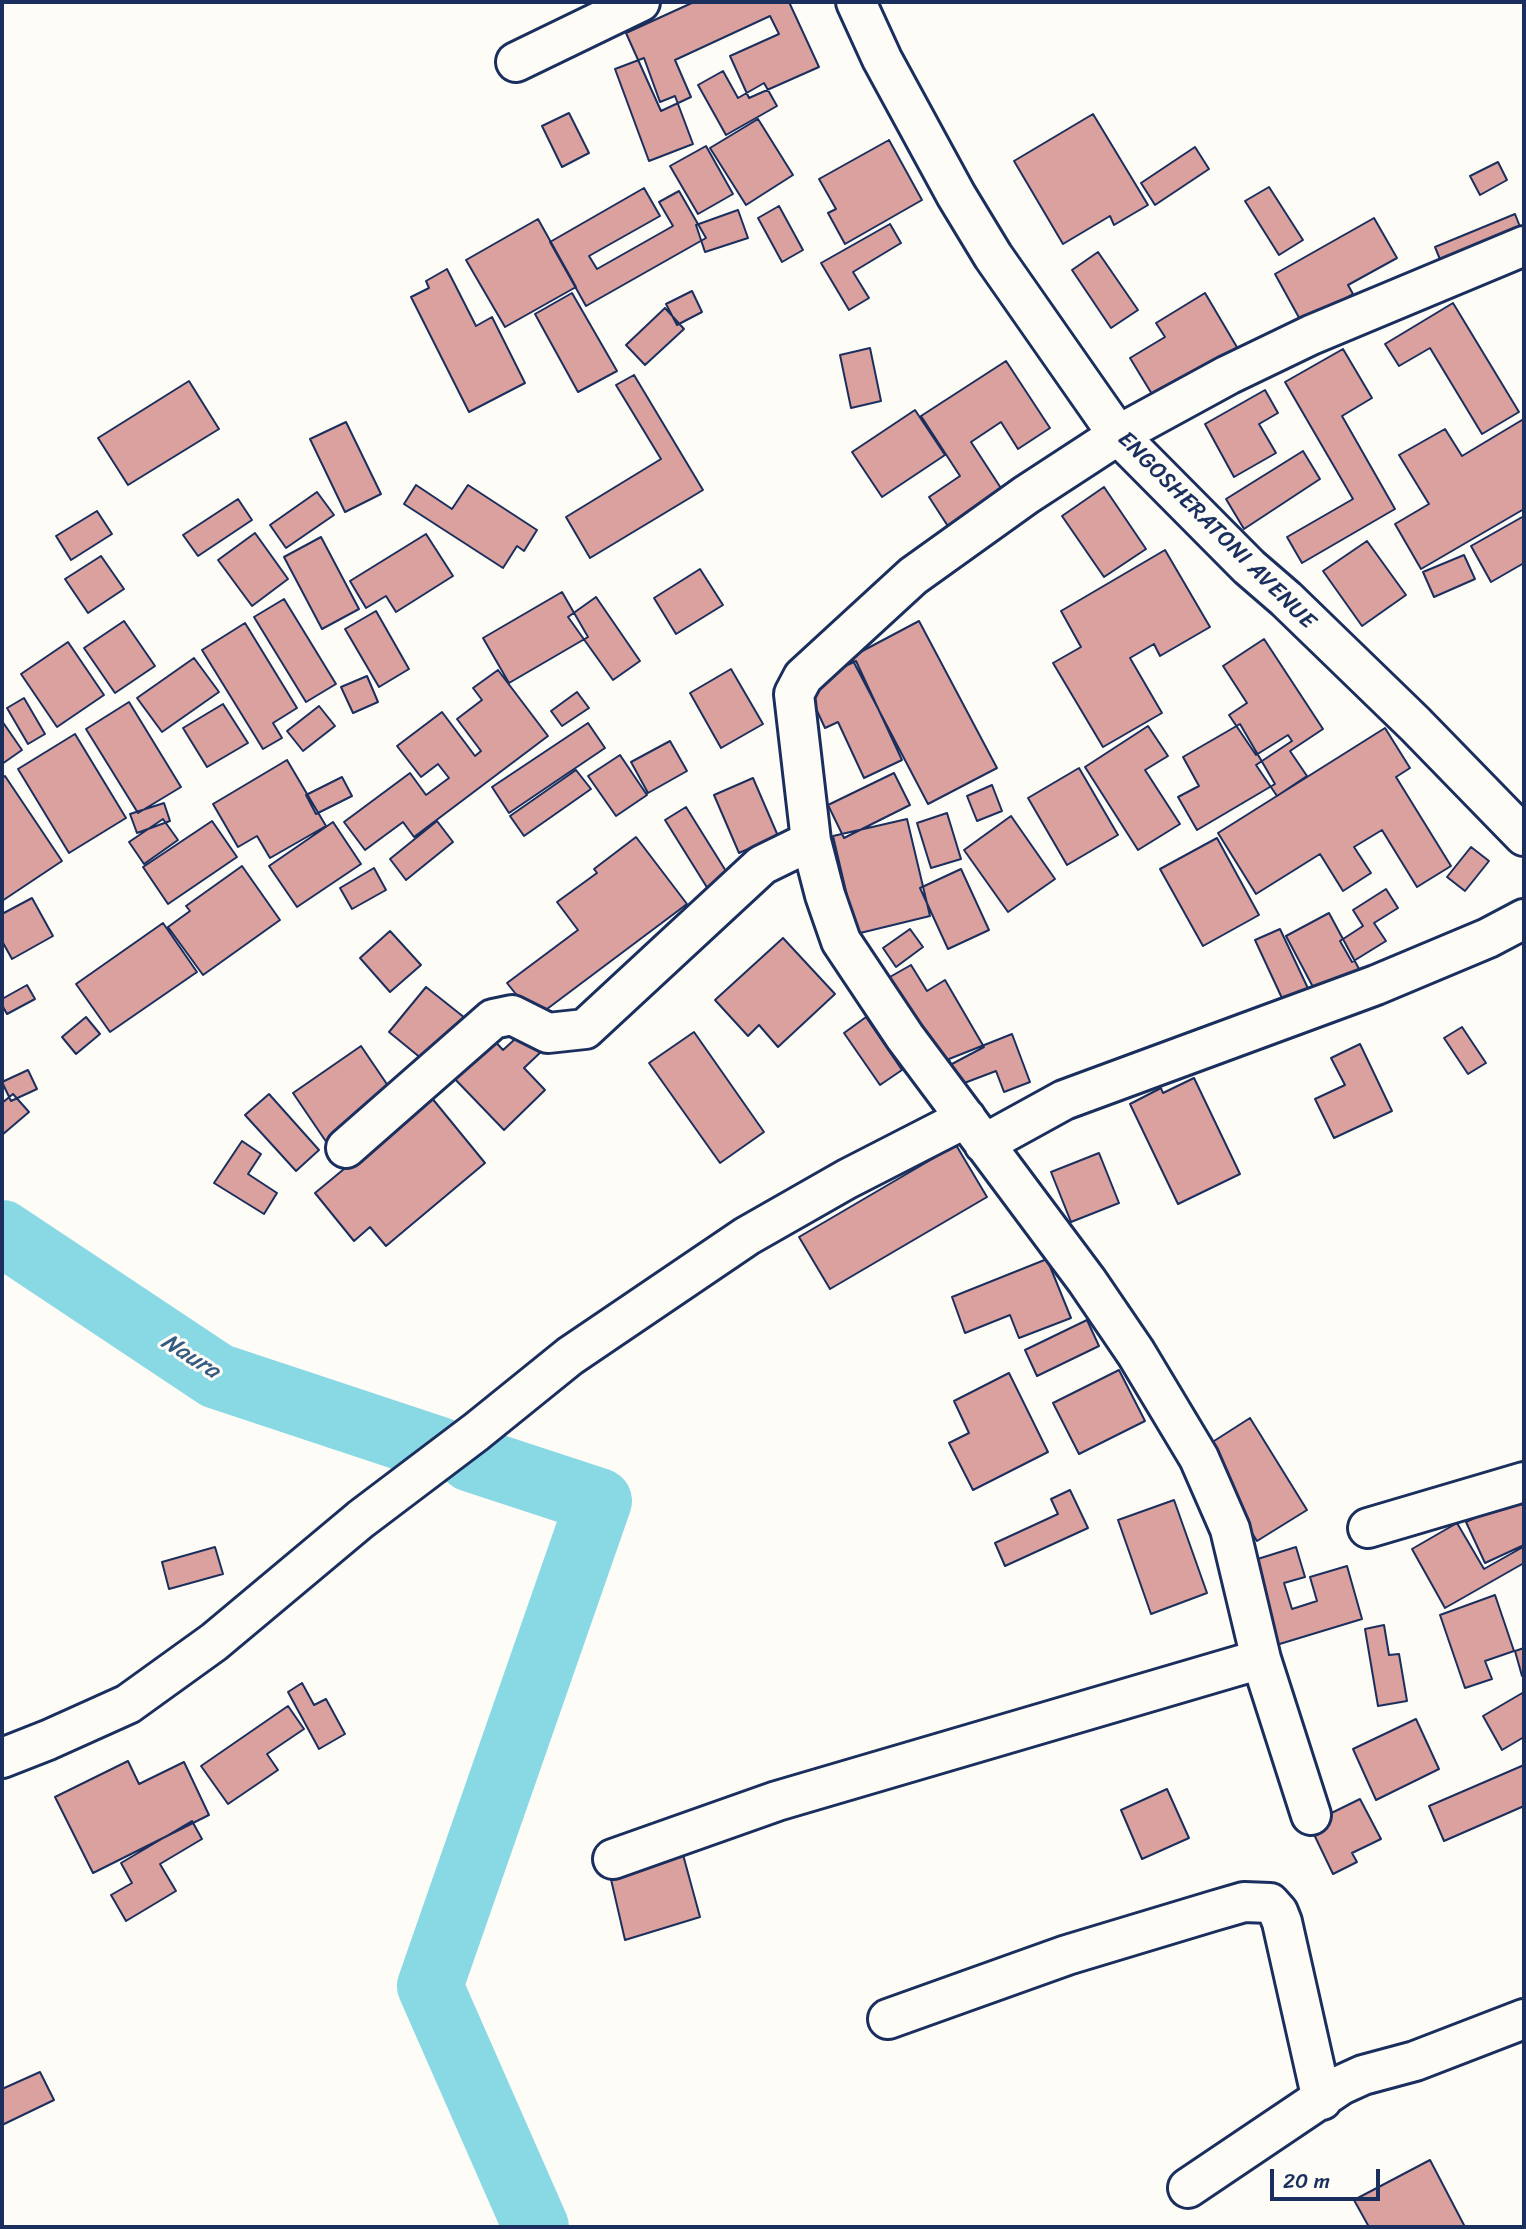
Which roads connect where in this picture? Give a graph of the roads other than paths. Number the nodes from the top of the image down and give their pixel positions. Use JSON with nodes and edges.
{"nodes":[{"id":1,"x":640,"y":2,"type":"edge"},
{"id":2,"x":856,"y":2,"type":"edge"},
{"id":3,"x":516,"y":62,"type":"dead end"},
{"id":4,"x":1524,"y":247,"type":"edge"},
{"id":5,"x":1118,"y":435,"type":"junction"},
{"id":6,"x":1524,"y":836,"type":"edge"},
{"id":7,"x":811,"y":841,"type":"junction"},
{"id":8,"x":1524,"y":919,"type":"edge"},
{"id":9,"x":975,"y":1131,"type":"junction"},
{"id":10,"x":346,"y":1148,"type":"dead end"},
{"id":11,"x":1524,"y":1482,"type":"edge"},
{"id":12,"x":1368,"y":1528,"type":"dead end"},
{"id":13,"x":1261,"y":1658,"type":"junction"},
{"id":14,"x":2,"y":1758,"type":"edge"},
{"id":15,"x":1311,"y":1815,"type":"dead end"},
{"id":16,"x":613,"y":1859,"type":"dead end"},
{"id":17,"x":888,"y":2019,"type":"dead end"},
{"id":18,"x":1524,"y":2019,"type":"edge"},
{"id":19,"x":1322,"y":2100,"type":"junction"},
{"id":20,"x":1188,"y":2188,"type":"dead end"}],
"edges":[{"from":1,"to":3,"type":"street"},
{"from":2,"to":5,"type":"street","name":"ENGOSHERATONI AVENUE"},
{"from":4,"to":5,"type":"street"},
{"from":5,"to":6,"type":"street","name":"ENGOSHERATONI AVENUE"},
{"from":5,"to":7,"type":"street"},
{"from":7,"to":9,"type":"street"},
{"from":7,"to":10,"type":"street"},
{"from":8,"to":9,"type":"street"},
{"from":9,"to":13,"type":"street"},
{"from":9,"to":14,"type":"street"},
{"from":11,"to":12,"type":"street"},
{"from":13,"to":15,"type":"street"},
{"from":13,"to":16,"type":"street"},
{"from":17,"to":19,"type":"street"},
{"from":18,"to":19,"type":"street"},
{"from":19,"to":20,"type":"street"}]}
